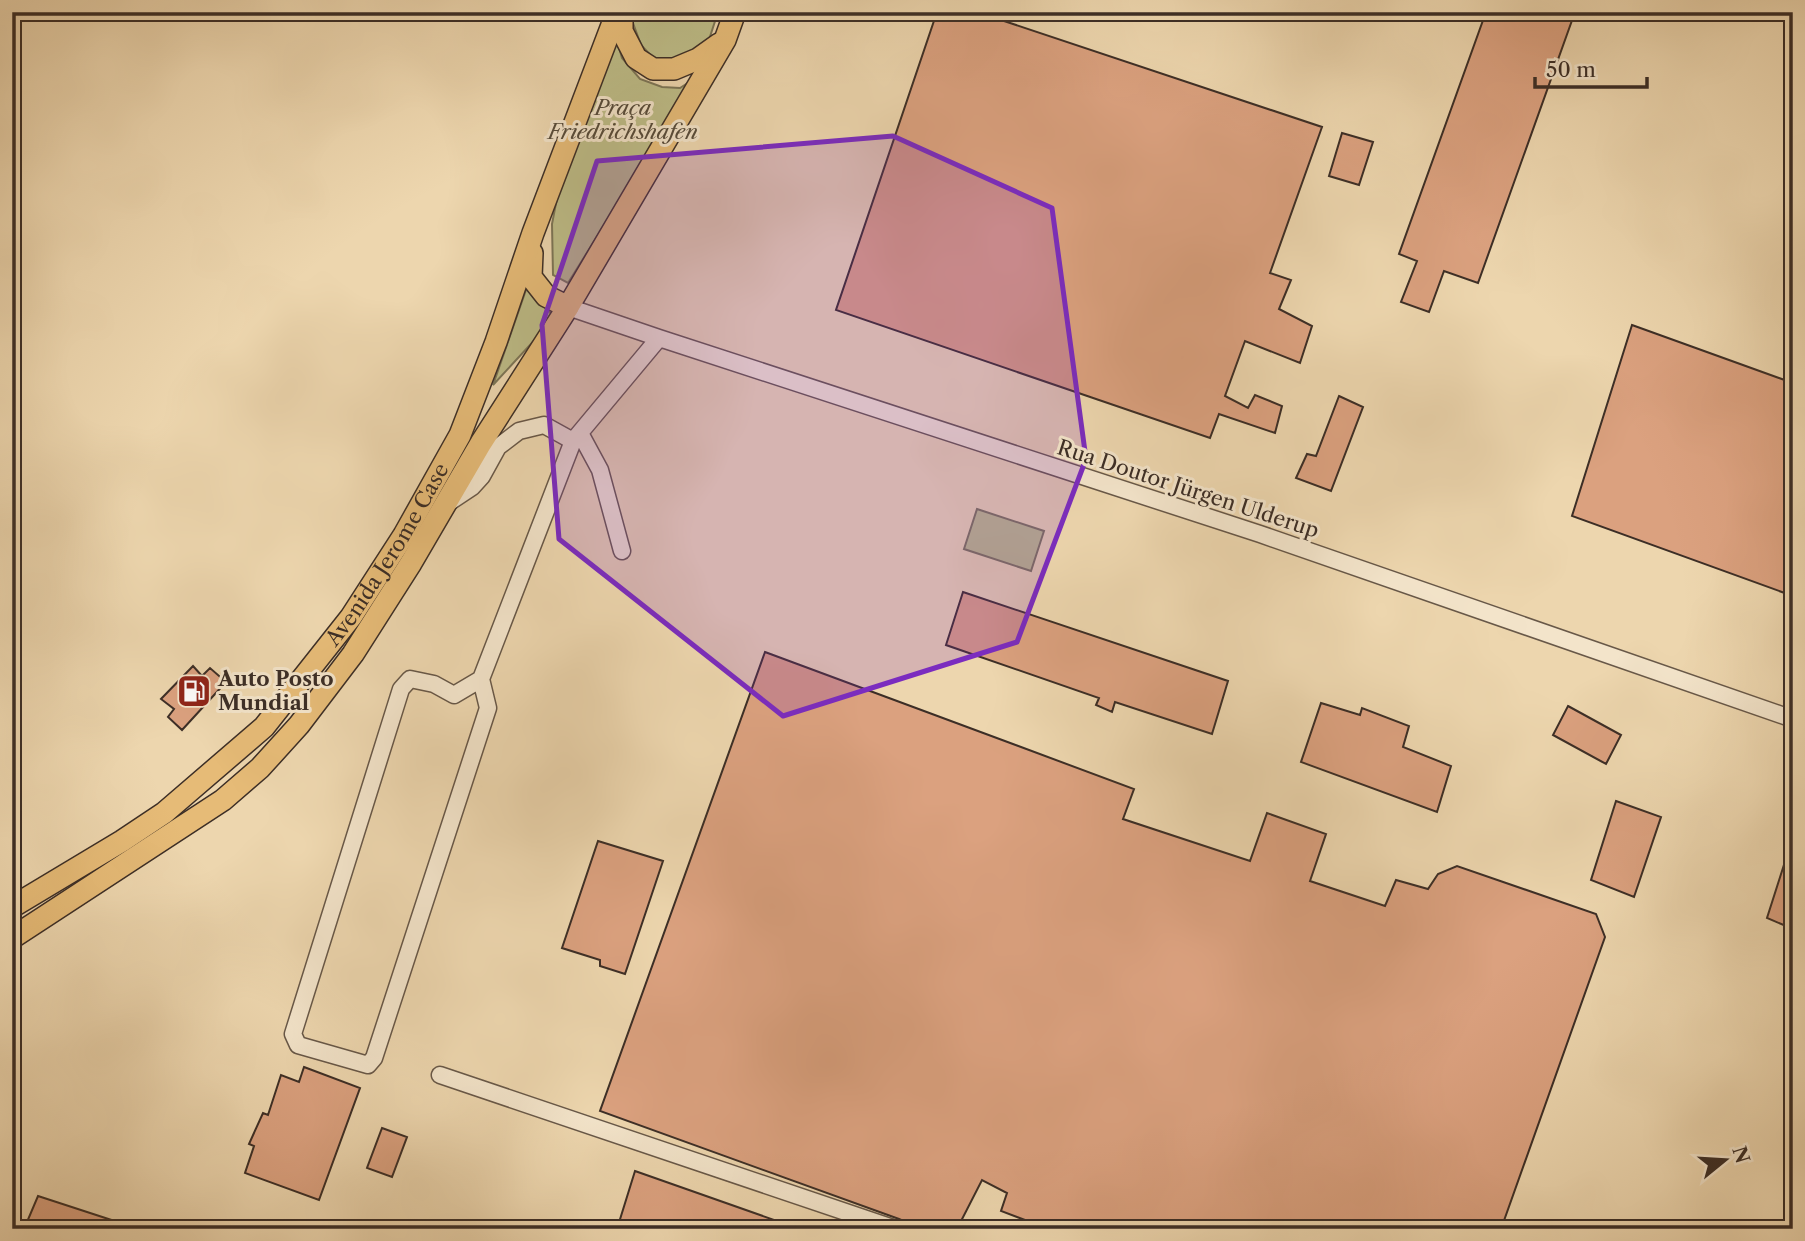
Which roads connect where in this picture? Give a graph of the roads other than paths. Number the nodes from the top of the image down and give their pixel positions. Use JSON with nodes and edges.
{"nodes":[{"id":1,"x":617,"y":12,"type":"edge"},
{"id":2,"x":622,"y":12,"type":"edge"},
{"id":3,"x":735,"y":12,"type":"edge"},
{"id":4,"x":725,"y":40,"type":"junction"},
{"id":5,"x":533,"y":233,"type":"junction"},
{"id":6,"x":568,"y":307,"type":"junction"},
{"id":7,"x":659,"y":338,"type":"junction"},
{"id":8,"x":576,"y":437,"type":"junction"},
{"id":9,"x":447,"y":503,"type":"junction"},
{"id":10,"x":622,"y":551,"type":"dead end"},
{"id":11,"x":481,"y":679,"type":"junction"},
{"id":12,"x":1793,"y":719,"type":"edge"},
{"id":13,"x":12,"y":908,"type":"edge"},
{"id":14,"x":12,"y":938,"type":"edge"},
{"id":15,"x":440,"y":1075,"type":"dead end"},
{"id":16,"x":896,"y":1229,"type":"edge"}],
"edges":[{"from":1,"to":5,"type":"main road","name":"Avenida Jerome Case"},
{"from":2,"to":4,"type":"main road"},
{"from":3,"to":4,"type":"main road","name":"Avenida Jerome Case"},
{"from":4,"to":6,"type":"main road","name":"Avenida Jerome Case"},
{"from":5,"to":6,"type":"main road"},
{"from":5,"to":13,"type":"main road","name":"Avenida Jerome Case"},
{"from":6,"to":7,"type":"street","name":"Rua Doutor Jürgen Ulderup"},
{"from":6,"to":9,"type":"main road","name":"Avenida Jerome Case"},
{"from":7,"to":8,"type":"street"},
{"from":7,"to":12,"type":"street","name":"Rua Doutor Jürgen Ulderup"},
{"from":8,"to":9,"type":"street"},
{"from":8,"to":10,"type":"street"},
{"from":8,"to":11,"type":"street"},
{"from":9,"to":14,"type":"main road","name":"Avenida Jerome Case"},
{"from":11,"to":11,"type":"street"},
{"from":15,"to":16,"type":"street"}]}
